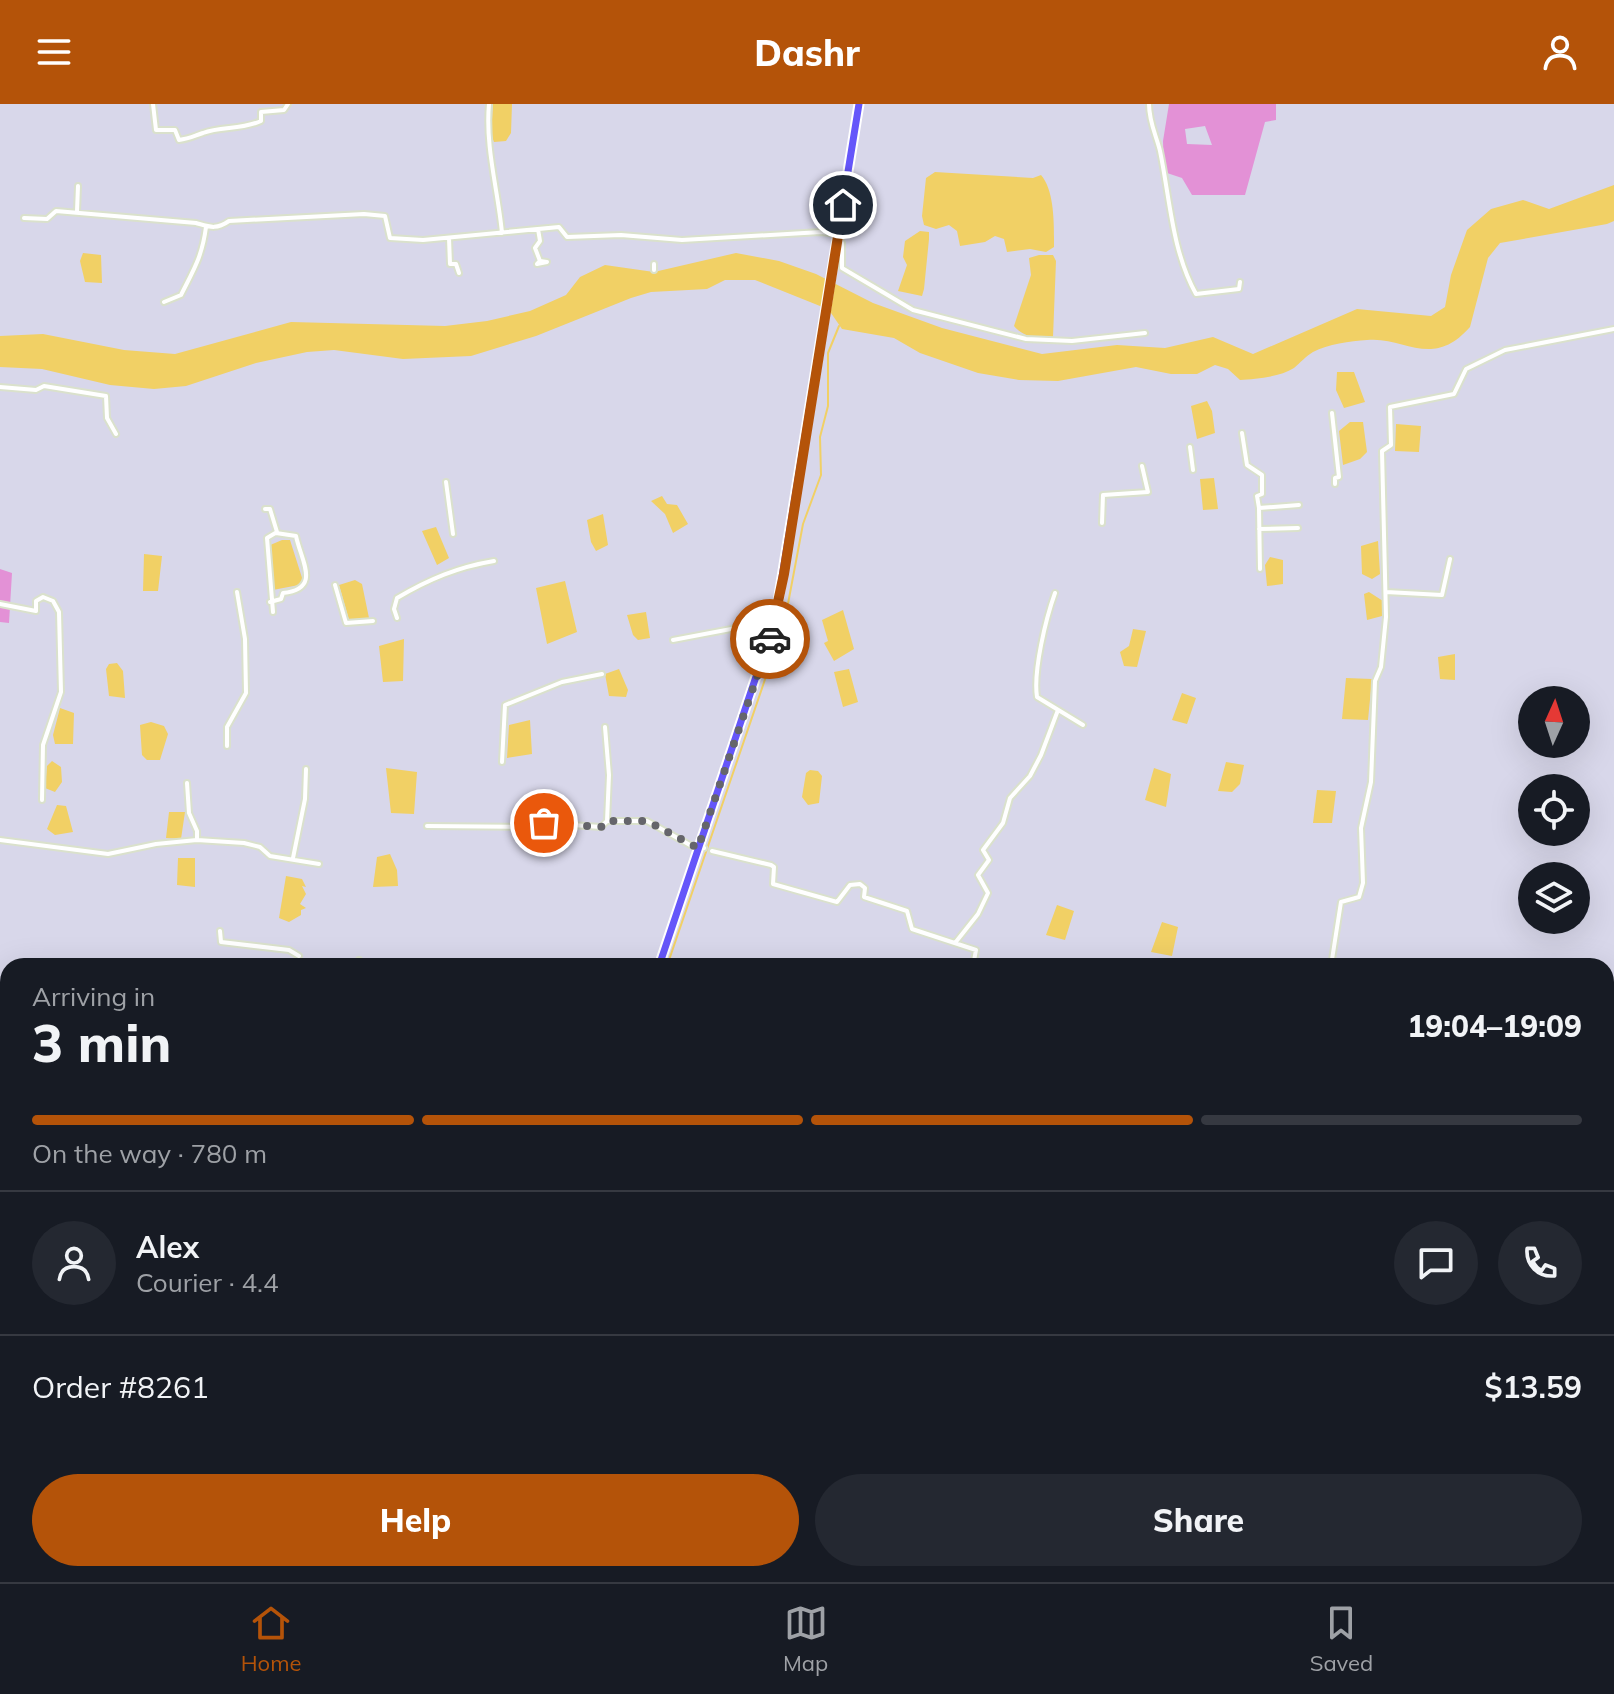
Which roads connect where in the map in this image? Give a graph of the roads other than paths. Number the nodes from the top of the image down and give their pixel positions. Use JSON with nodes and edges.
{"nodes":[{"id":1,"x":153,"y":104,"type":"edge"},
{"id":2,"x":288,"y":104,"type":"edge"},
{"id":3,"x":489,"y":104,"type":"edge"},
{"id":4,"x":859,"y":104,"type":"edge"},
{"id":5,"x":1149,"y":104,"type":"edge"},
{"id":6,"x":78,"y":186,"type":"dead end"},
{"id":7,"x":77,"y":211,"type":"junction"},
{"id":8,"x":24,"y":218,"type":"dead end"},
{"id":9,"x":206,"y":227,"type":"junction"},
{"id":10,"x":538,"y":229,"type":"junction"},
{"id":11,"x":502,"y":233,"type":"junction"},
{"id":12,"x":838,"y":234,"type":"junction"},
{"id":13,"x":449,"y":238,"type":"junction"},
{"id":14,"x":540,"y":261,"type":"dead end"},
{"id":15,"x":459,"y":273,"type":"dead end"},
{"id":16,"x":1240,"y":282,"type":"dead end"},
{"id":17,"x":164,"y":302,"type":"dead end"},
{"id":18,"x":1614,"y":329,"type":"edge"},
{"id":19,"x":1145,"y":333,"type":"dead end"},
{"id":20,"x":0,"y":387,"type":"edge"},
{"id":21,"x":1332,"y":413,"type":"dead end"},
{"id":22,"x":1242,"y":433,"type":"dead end"},
{"id":23,"x":116,"y":434,"type":"dead end"},
{"id":24,"x":1190,"y":447,"type":"dead end"},
{"id":25,"x":1142,"y":466,"type":"dead end"},
{"id":26,"x":1193,"y":470,"type":"dead end"},
{"id":27,"x":446,"y":482,"type":"dead end"},
{"id":28,"x":1335,"y":484,"type":"dead end"},
{"id":29,"x":1299,"y":505,"type":"dead end"},
{"id":30,"x":1259,"y":508,"type":"junction"},
{"id":31,"x":265,"y":509,"type":"dead end"},
{"id":32,"x":1102,"y":523,"type":"dead end"},
{"id":33,"x":1298,"y":528,"type":"dead end"},
{"id":34,"x":1259,"y":529,"type":"junction"},
{"id":35,"x":276,"y":533,"type":"junction"},
{"id":36,"x":453,"y":534,"type":"dead end"},
{"id":37,"x":1450,"y":559,"type":"dead end"},
{"id":38,"x":494,"y":561,"type":"dead end"},
{"id":39,"x":1260,"y":569,"type":"dead end"},
{"id":40,"x":335,"y":585,"type":"dead end"},
{"id":41,"x":237,"y":592,"type":"dead end"},
{"id":42,"x":1386,"y":592,"type":"junction"},
{"id":43,"x":1055,"y":593,"type":"dead end"},
{"id":44,"x":270,"y":602,"type":"junction"},
{"id":45,"x":0,"y":604,"type":"edge"},
{"id":46,"x":273,"y":612,"type":"dead end"},
{"id":47,"x":397,"y":618,"type":"dead end"},
{"id":48,"x":775,"y":620,"type":"junction"},
{"id":49,"x":373,"y":621,"type":"dead end"},
{"id":50,"x":673,"y":640,"type":"dead end"},
{"id":51,"x":602,"y":674,"type":"dead end"},
{"id":52,"x":1058,"y":710,"type":"junction"},
{"id":53,"x":1083,"y":725,"type":"dead end"},
{"id":54,"x":605,"y":727,"type":"dead end"},
{"id":55,"x":227,"y":746,"type":"dead end"},
{"id":56,"x":502,"y":762,"type":"dead end"},
{"id":57,"x":306,"y":769,"type":"dead end"},
{"id":58,"x":187,"y":783,"type":"dead end"},
{"id":59,"x":42,"y":800,"type":"dead end"},
{"id":60,"x":607,"y":821,"type":"junction"},
{"id":61,"x":427,"y":826,"type":"dead end"},
{"id":62,"x":0,"y":840,"type":"edge"},
{"id":63,"x":197,"y":840,"type":"junction"},
{"id":64,"x":701,"y":848,"type":"junction"},
{"id":65,"x":712,"y":851,"type":"dead end"},
{"id":66,"x":293,"y":858,"type":"junction"},
{"id":67,"x":319,"y":864,"type":"dead end"},
{"id":68,"x":220,"y":931,"type":"dead end"},
{"id":69,"x":955,"y":943,"type":"junction"},
{"id":70,"x":299,"y":956,"type":"dead end"},
{"id":71,"x":662,"y":958,"type":"edge"},
{"id":72,"x":974,"y":958,"type":"edge"},
{"id":73,"x":1332,"y":958,"type":"edge"}],
"edges":[{"from":1,"to":2,"type":"street"},
{"from":3,"to":11,"type":"street"},
{"from":4,"to":12,"type":"highway"},
{"from":5,"to":16,"type":"street"},
{"from":6,"to":7,"type":"street"},
{"from":7,"to":8,"type":"street"},
{"from":7,"to":9,"type":"street"},
{"from":9,"to":13,"type":"street"},
{"from":9,"to":17,"type":"street"},
{"from":10,"to":11,"type":"street"},
{"from":10,"to":12,"type":"street"},
{"from":10,"to":14,"type":"street"},
{"from":11,"to":13,"type":"street"},
{"from":12,"to":19,"type":"street"},
{"from":12,"to":48,"type":"highway"},
{"from":13,"to":15,"type":"street"},
{"from":18,"to":42,"type":"street"},
{"from":20,"to":23,"type":"street"},
{"from":21,"to":28,"type":"street"},
{"from":22,"to":30,"type":"street"},
{"from":24,"to":26,"type":"street"},
{"from":25,"to":32,"type":"street"},
{"from":27,"to":36,"type":"street"},
{"from":29,"to":30,"type":"street"},
{"from":30,"to":34,"type":"street"},
{"from":31,"to":35,"type":"street"},
{"from":33,"to":34,"type":"street"},
{"from":34,"to":39,"type":"street"},
{"from":35,"to":44,"type":"street"},
{"from":35,"to":44,"type":"street"},
{"from":37,"to":42,"type":"street"},
{"from":38,"to":47,"type":"street"},
{"from":40,"to":49,"type":"street"},
{"from":41,"to":55,"type":"street"},
{"from":42,"to":73,"type":"street"},
{"from":43,"to":52,"type":"street"},
{"from":44,"to":46,"type":"street"},
{"from":45,"to":59,"type":"street"},
{"from":48,"to":50,"type":"street"},
{"from":48,"to":64,"type":"highway"},
{"from":51,"to":56,"type":"street"},
{"from":52,"to":53,"type":"street"},
{"from":52,"to":69,"type":"street"},
{"from":54,"to":60,"type":"street"},
{"from":57,"to":66,"type":"street"},
{"from":58,"to":63,"type":"street"},
{"from":60,"to":61,"type":"street"},
{"from":60,"to":64,"type":"street"},
{"from":62,"to":63,"type":"street"},
{"from":63,"to":66,"type":"street"},
{"from":64,"to":71,"type":"highway"},
{"from":65,"to":69,"type":"street"},
{"from":66,"to":67,"type":"street"},
{"from":68,"to":70,"type":"street"},
{"from":69,"to":72,"type":"street"}]}
